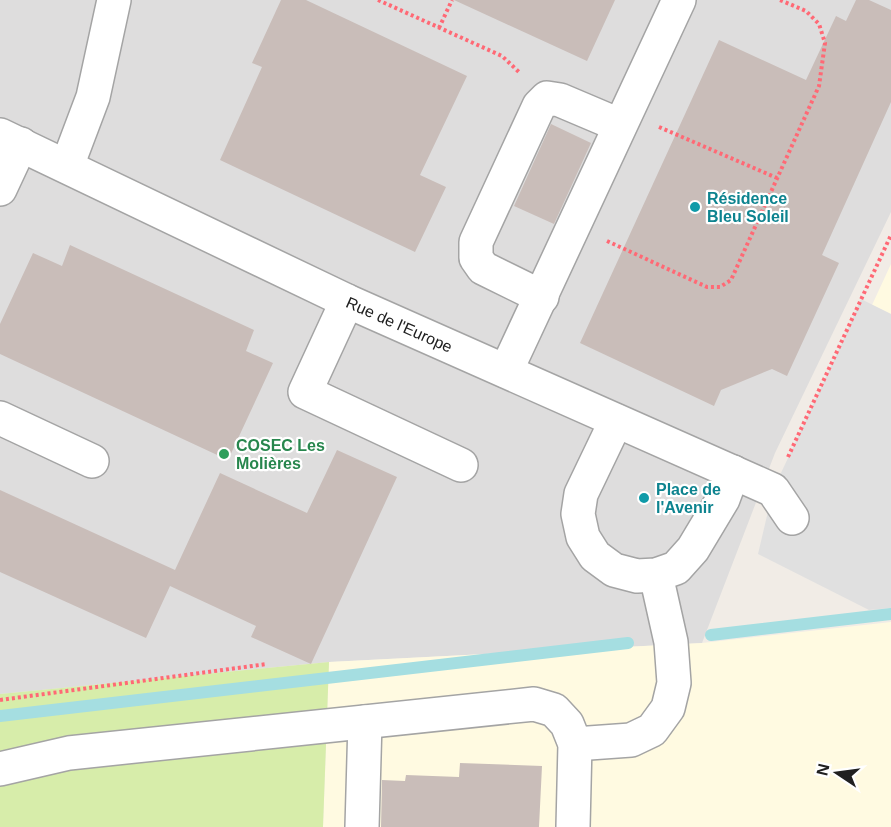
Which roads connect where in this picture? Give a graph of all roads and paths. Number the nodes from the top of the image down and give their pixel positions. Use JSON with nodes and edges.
{"nodes":[{"id":1,"x":114,"y":0,"type":"edge"},
{"id":2,"x":378,"y":0,"type":"edge"},
{"id":3,"x":452,"y":0,"type":"edge"},
{"id":4,"x":679,"y":0,"type":"edge"},
{"id":5,"x":780,"y":0,"type":"edge"},
{"id":6,"x":439,"y":28,"type":"junction"},
{"id":7,"x":547,"y":98,"type":"junction"},
{"id":8,"x":623,"y":119,"type":"junction"},
{"id":9,"x":10,"y":139,"type":"edge"},
{"id":10,"x":67,"y":166,"type":"junction"},
{"id":11,"x":777,"y":178,"type":"junction"},
{"id":12,"x":0,"y":189,"type":"edge"},
{"id":13,"x":573,"y":226,"type":"junction"},
{"id":14,"x":891,"y":235,"type":"edge"},
{"id":15,"x":542,"y":297,"type":"junction"},
{"id":16,"x":347,"y":301,"type":"junction"},
{"id":17,"x":506,"y":371,"type":"junction"},
{"id":18,"x":0,"y":418,"type":"edge"},
{"id":19,"x":616,"y":421,"type":"junction"},
{"id":20,"x":92,"y":461,"type":"dead end"},
{"id":21,"x":461,"y":465,"type":"dead end"},
{"id":22,"x":733,"y":472,"type":"junction"},
{"id":23,"x":773,"y":490,"type":"junction"},
{"id":24,"x":792,"y":518,"type":"dead end"},
{"id":25,"x":656,"y":575,"type":"junction"},
{"id":26,"x":267,"y":664,"type":"dead end"},
{"id":27,"x":0,"y":700,"type":"edge"},
{"id":28,"x":365,"y":722,"type":"junction"},
{"id":29,"x":575,"y":744,"type":"junction"},
{"id":30,"x":0,"y":769,"type":"edge"},
{"id":31,"x":362,"y":827,"type":"edge"},
{"id":32,"x":573,"y":827,"type":"edge"}],
"edges":[{"from":1,"to":10,"type":"street"},
{"from":2,"to":6,"type":"path"},
{"from":3,"to":6,"type":"path"},
{"from":4,"to":8,"type":"street"},
{"from":5,"to":11,"type":"path"},
{"from":6,"to":7,"type":"path"},
{"from":7,"to":8,"type":"street"},
{"from":7,"to":15,"type":"street"},
{"from":8,"to":11,"type":"path"},
{"from":8,"to":13,"type":"street"},
{"from":9,"to":10,"type":"street","name":"Rue de l'Europe"},
{"from":9,"to":12,"type":"street"},
{"from":10,"to":16,"type":"street","name":"Rue de l'Europe"},
{"from":11,"to":13,"type":"path"},
{"from":13,"to":15,"type":"street"},
{"from":14,"to":23,"type":"path"},
{"from":15,"to":17,"type":"street"},
{"from":16,"to":17,"type":"street","name":"Rue de l'Europe"},
{"from":16,"to":21,"type":"street"},
{"from":17,"to":19,"type":"street","name":"Rue de l'Europe"},
{"from":18,"to":20,"type":"street"},
{"from":19,"to":22,"type":"street","name":"Rue de l'Europe"},
{"from":19,"to":25,"type":"street"},
{"from":22,"to":23,"type":"street","name":"Rue de l'Europe"},
{"from":22,"to":25,"type":"street"},
{"from":23,"to":24,"type":"street"},
{"from":25,"to":29,"type":"street"},
{"from":26,"to":27,"type":"path"},
{"from":28,"to":29,"type":"street"},
{"from":28,"to":30,"type":"street"},
{"from":28,"to":31,"type":"street"},
{"from":29,"to":32,"type":"street"}]}
